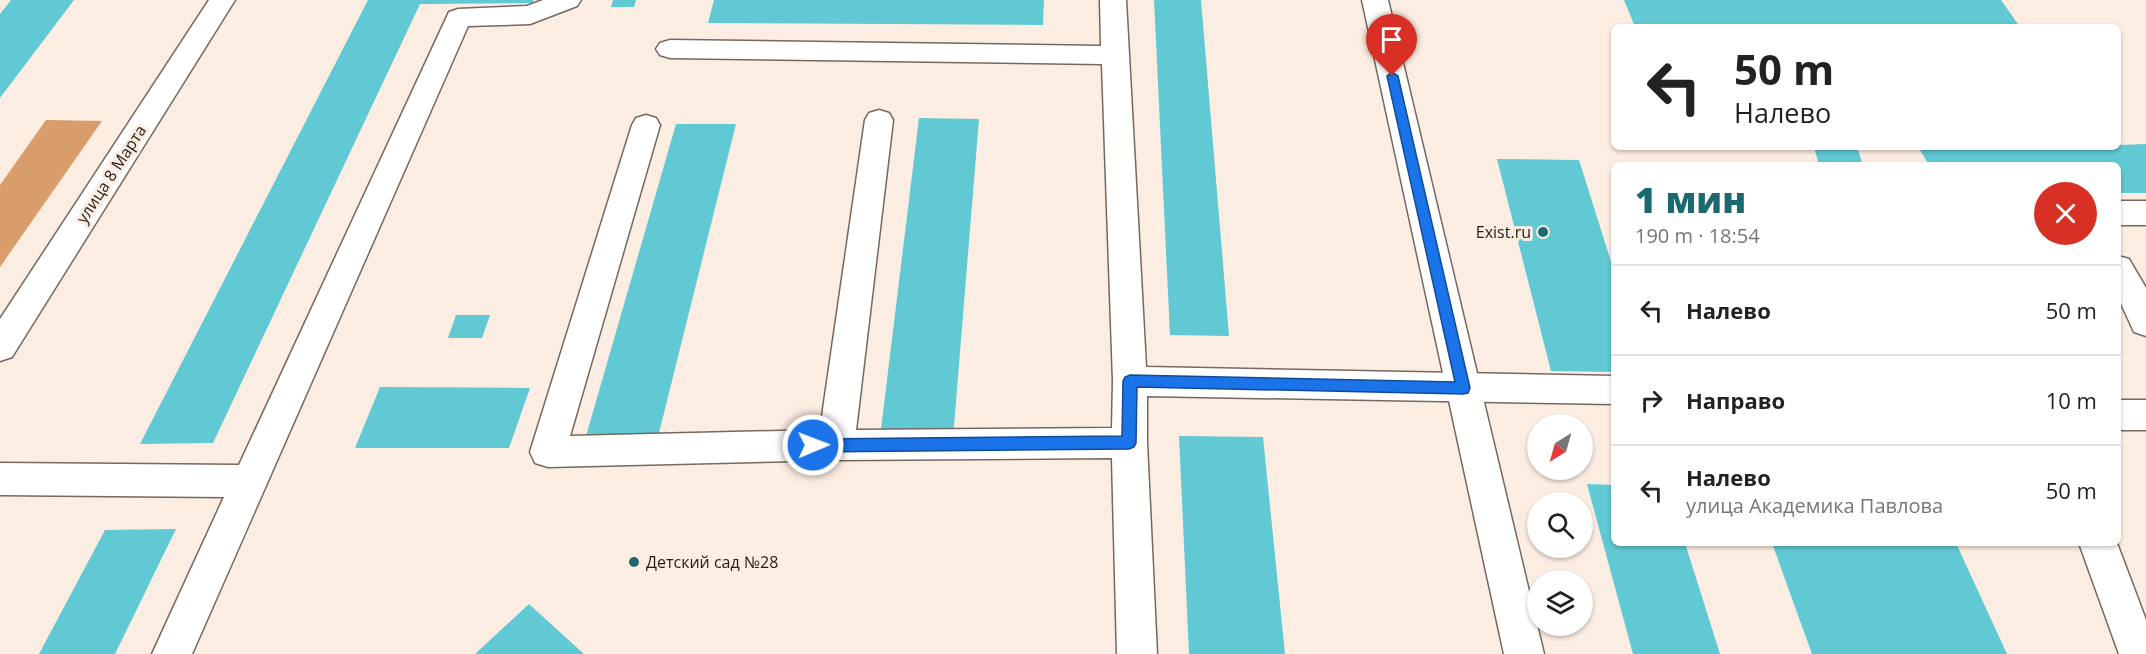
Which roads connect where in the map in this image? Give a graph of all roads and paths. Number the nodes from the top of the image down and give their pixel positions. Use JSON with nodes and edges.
{"nodes":[{"id":1,"x":222,"y":0,"type":"edge"},
{"id":2,"x":568,"y":0,"type":"edge"},
{"id":3,"x":1113,"y":0,"type":"edge"},
{"id":4,"x":1375,"y":0,"type":"edge"},
{"id":5,"x":670,"y":49,"type":"dead end"},
{"id":6,"x":1116,"y":55,"type":"junction"},
{"id":7,"x":879,"y":120,"type":"dead end"},
{"id":8,"x":646,"y":125,"type":"dead end"},
{"id":9,"x":2121,"y":213,"type":"edge"},
{"id":10,"x":2146,"y":213,"type":"edge"},
{"id":11,"x":2121,"y":273,"type":"edge"},
{"id":12,"x":2146,"y":323,"type":"edge"},
{"id":13,"x":0,"y":347,"type":"edge"},
{"id":14,"x":1130,"y":381,"type":"junction"},
{"id":15,"x":1463,"y":388,"type":"junction"},
{"id":16,"x":1611,"y":390,"type":"edge"},
{"id":17,"x":2121,"y":415,"type":"edge"},
{"id":18,"x":2146,"y":415,"type":"edge"},
{"id":19,"x":1129,"y":443,"type":"junction"},
{"id":20,"x":836,"y":445,"type":"junction"},
{"id":21,"x":0,"y":479,"type":"edge"},
{"id":22,"x":249,"y":481,"type":"junction"},
{"id":23,"x":2099,"y":546,"type":"edge"},
{"id":24,"x":172,"y":654,"type":"edge"},
{"id":25,"x":1137,"y":654,"type":"edge"},
{"id":26,"x":1524,"y":654,"type":"edge"},
{"id":27,"x":2139,"y":654,"type":"edge"}],
"edges":[{"from":1,"to":13,"type":"main road","name":"улица 8 Марта"},
{"from":2,"to":22,"type":"main road"},
{"from":3,"to":6,"type":"main road"},
{"from":4,"to":15,"type":"main road"},
{"from":5,"to":6,"type":"main road"},
{"from":6,"to":14,"type":"main road"},
{"from":7,"to":20,"type":"main road"},
{"from":8,"to":20,"type":"main road"},
{"from":9,"to":10,"type":"main road"},
{"from":11,"to":12,"type":"main road"},
{"from":14,"to":15,"type":"main road"},
{"from":14,"to":19,"type":"main road"},
{"from":15,"to":16,"type":"main road"},
{"from":15,"to":26,"type":"main road"},
{"from":17,"to":18,"type":"main road"},
{"from":19,"to":20,"type":"main road"},
{"from":19,"to":25,"type":"main road"},
{"from":21,"to":22,"type":"main road"},
{"from":22,"to":24,"type":"main road"},
{"from":23,"to":27,"type":"main road"}]}
